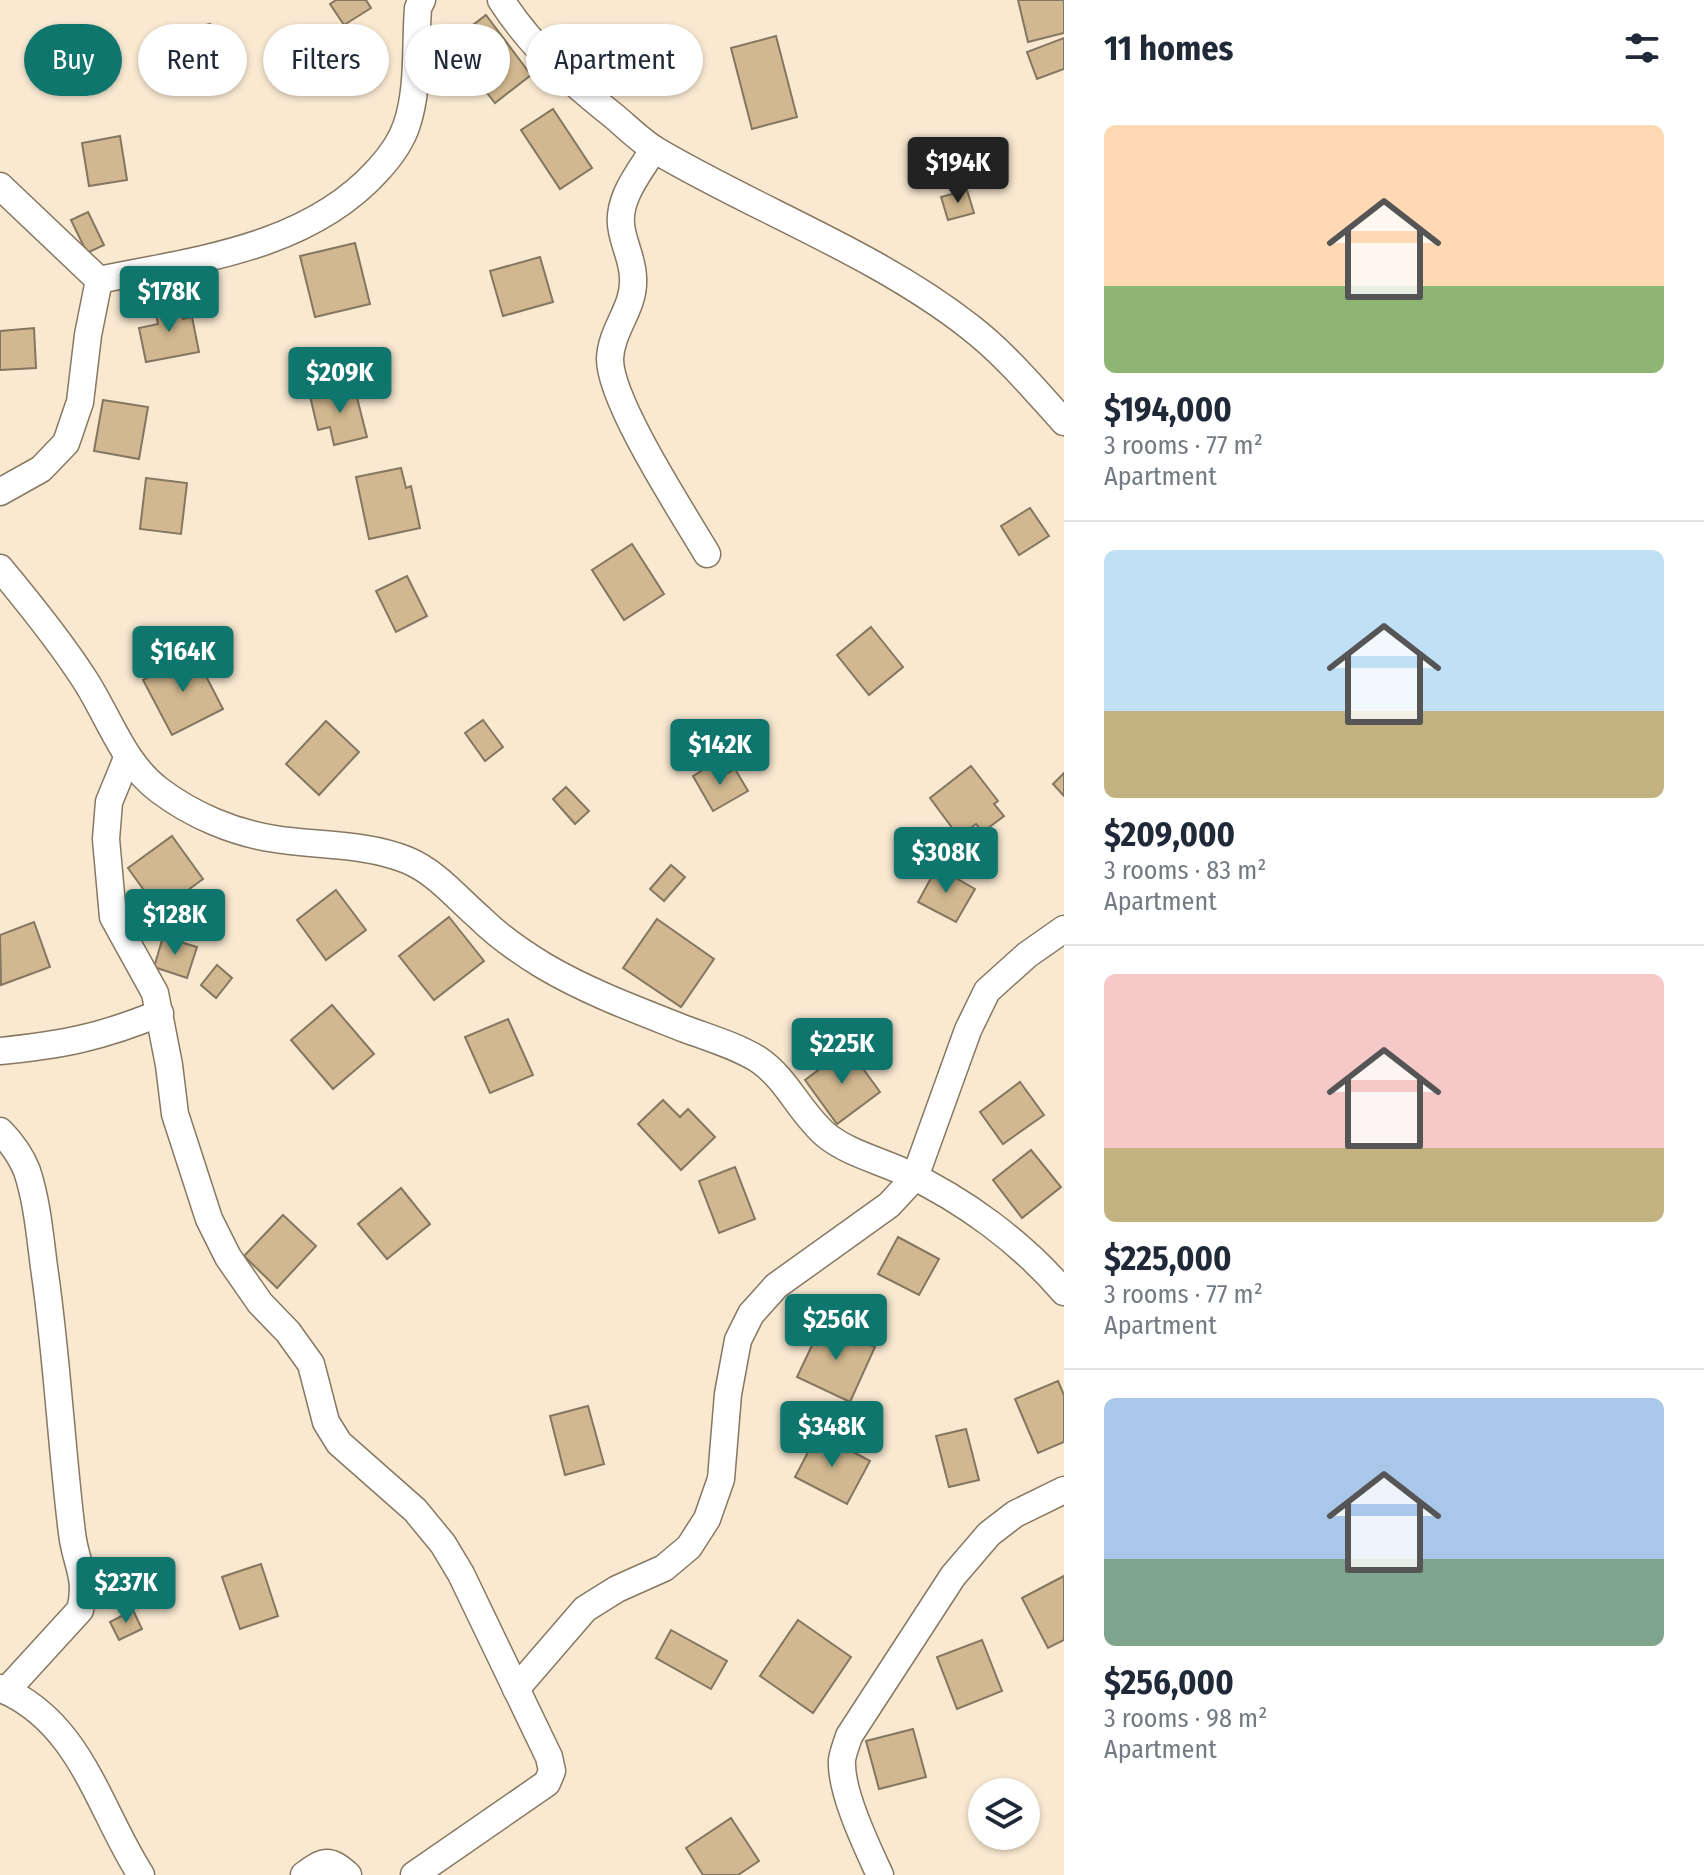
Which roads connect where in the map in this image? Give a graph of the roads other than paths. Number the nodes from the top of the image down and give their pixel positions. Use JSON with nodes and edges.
{"nodes":[{"id":1,"x":422,"y":0,"type":"edge"},
{"id":2,"x":501,"y":0,"type":"edge"},
{"id":3,"x":654,"y":149,"type":"junction"},
{"id":4,"x":0,"y":186,"type":"edge"},
{"id":5,"x":99,"y":280,"type":"junction"},
{"id":6,"x":1064,"y":422,"type":"edge"},
{"id":7,"x":0,"y":492,"type":"edge"},
{"id":8,"x":707,"y":554,"type":"dead end"},
{"id":9,"x":0,"y":568,"type":"edge"},
{"id":10,"x":127,"y":758,"type":"junction"},
{"id":11,"x":1064,"y":929,"type":"edge"},
{"id":12,"x":160,"y":1013,"type":"junction"},
{"id":13,"x":0,"y":1051,"type":"edge"},
{"id":14,"x":0,"y":1131,"type":"edge"},
{"id":15,"x":915,"y":1177,"type":"junction"},
{"id":16,"x":1064,"y":1292,"type":"edge"},
{"id":17,"x":1064,"y":1490,"type":"edge"},
{"id":18,"x":3,"y":1689,"type":"edge"},
{"id":19,"x":516,"y":1689,"type":"junction"},
{"id":20,"x":141,"y":1875,"type":"edge"},
{"id":21,"x":304,"y":1875,"type":"edge"},
{"id":22,"x":348,"y":1875,"type":"edge"},
{"id":23,"x":414,"y":1875,"type":"edge"},
{"id":24,"x":880,"y":1875,"type":"edge"}],
"edges":[{"from":1,"to":5,"type":"street"},
{"from":2,"to":3,"type":"street"},
{"from":3,"to":6,"type":"street"},
{"from":3,"to":8,"type":"street"},
{"from":4,"to":5,"type":"street"},
{"from":5,"to":7,"type":"street"},
{"from":9,"to":10,"type":"street"},
{"from":10,"to":12,"type":"street"},
{"from":10,"to":15,"type":"street"},
{"from":11,"to":15,"type":"street"},
{"from":12,"to":13,"type":"street"},
{"from":12,"to":19,"type":"street"},
{"from":14,"to":18,"type":"street"},
{"from":15,"to":16,"type":"street"},
{"from":15,"to":19,"type":"street"},
{"from":17,"to":24,"type":"street"},
{"from":18,"to":20,"type":"street"},
{"from":19,"to":23,"type":"street"},
{"from":21,"to":22,"type":"street"}]}
